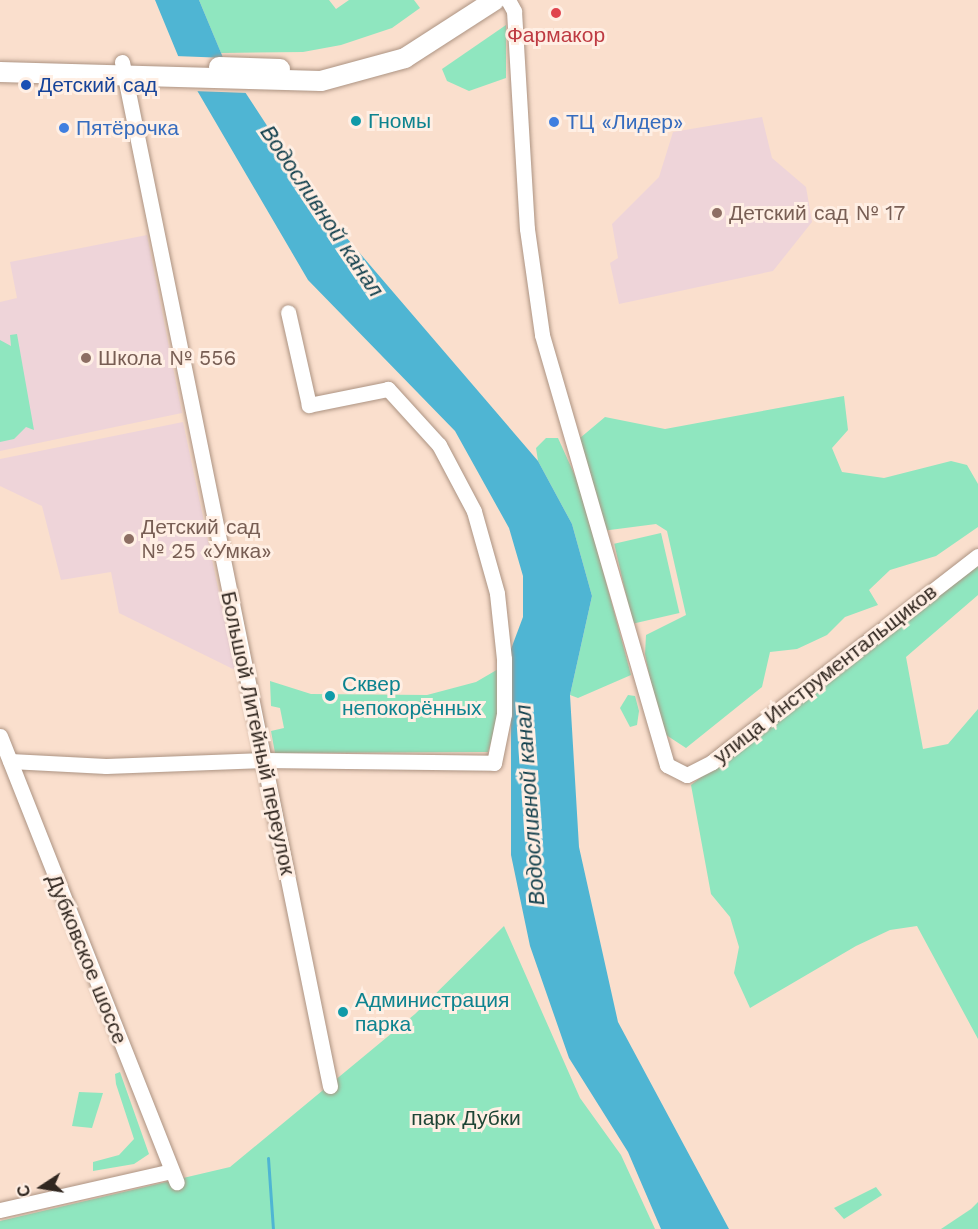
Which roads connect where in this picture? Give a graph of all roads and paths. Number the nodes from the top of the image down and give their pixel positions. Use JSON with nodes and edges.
{"nodes":[{"id":1,"x":472,"y":0,"type":"edge"},
{"id":2,"x":495,"y":0,"type":"edge"},
{"id":3,"x":508,"y":0,"type":"edge"},
{"id":4,"x":0,"y":58,"type":"edge"},
{"id":5,"x":123,"y":69,"type":"junction"},
{"id":6,"x":0,"y":72,"type":"edge"},
{"id":7,"x":244,"y":75,"type":"junction"},
{"id":8,"x":288,"y":312,"type":"dead end"},
{"id":9,"x":978,"y":556,"type":"edge"},
{"id":10,"x":0,"y":736,"type":"edge"},
{"id":11,"x":264,"y":760,"type":"junction"},
{"id":12,"x":10,"y":761,"type":"junction"},
{"id":13,"x":330,"y":1086,"type":"dead end"},
{"id":14,"x":0,"y":1210,"type":"edge"}],
"edges":[{"from":1,"to":7,"type":"main road"},
{"from":2,"to":7,"type":"main road"},
{"from":3,"to":9,"type":"street","name":"улица Инструментальщиков"},
{"from":4,"to":5,"type":"main road"},
{"from":5,"to":6,"type":"main road"},
{"from":5,"to":7,"type":"main road"},
{"from":5,"to":11,"type":"street","name":"Большой Литейный переулок"},
{"from":8,"to":11,"type":"street"},
{"from":10,"to":12,"type":"street","name":"Дубковское шоссе"},
{"from":11,"to":12,"type":"street"},
{"from":11,"to":13,"type":"street","name":"Большой Литейный переулок"},
{"from":12,"to":14,"type":"street","name":"Дубковское шоссе"}]}
